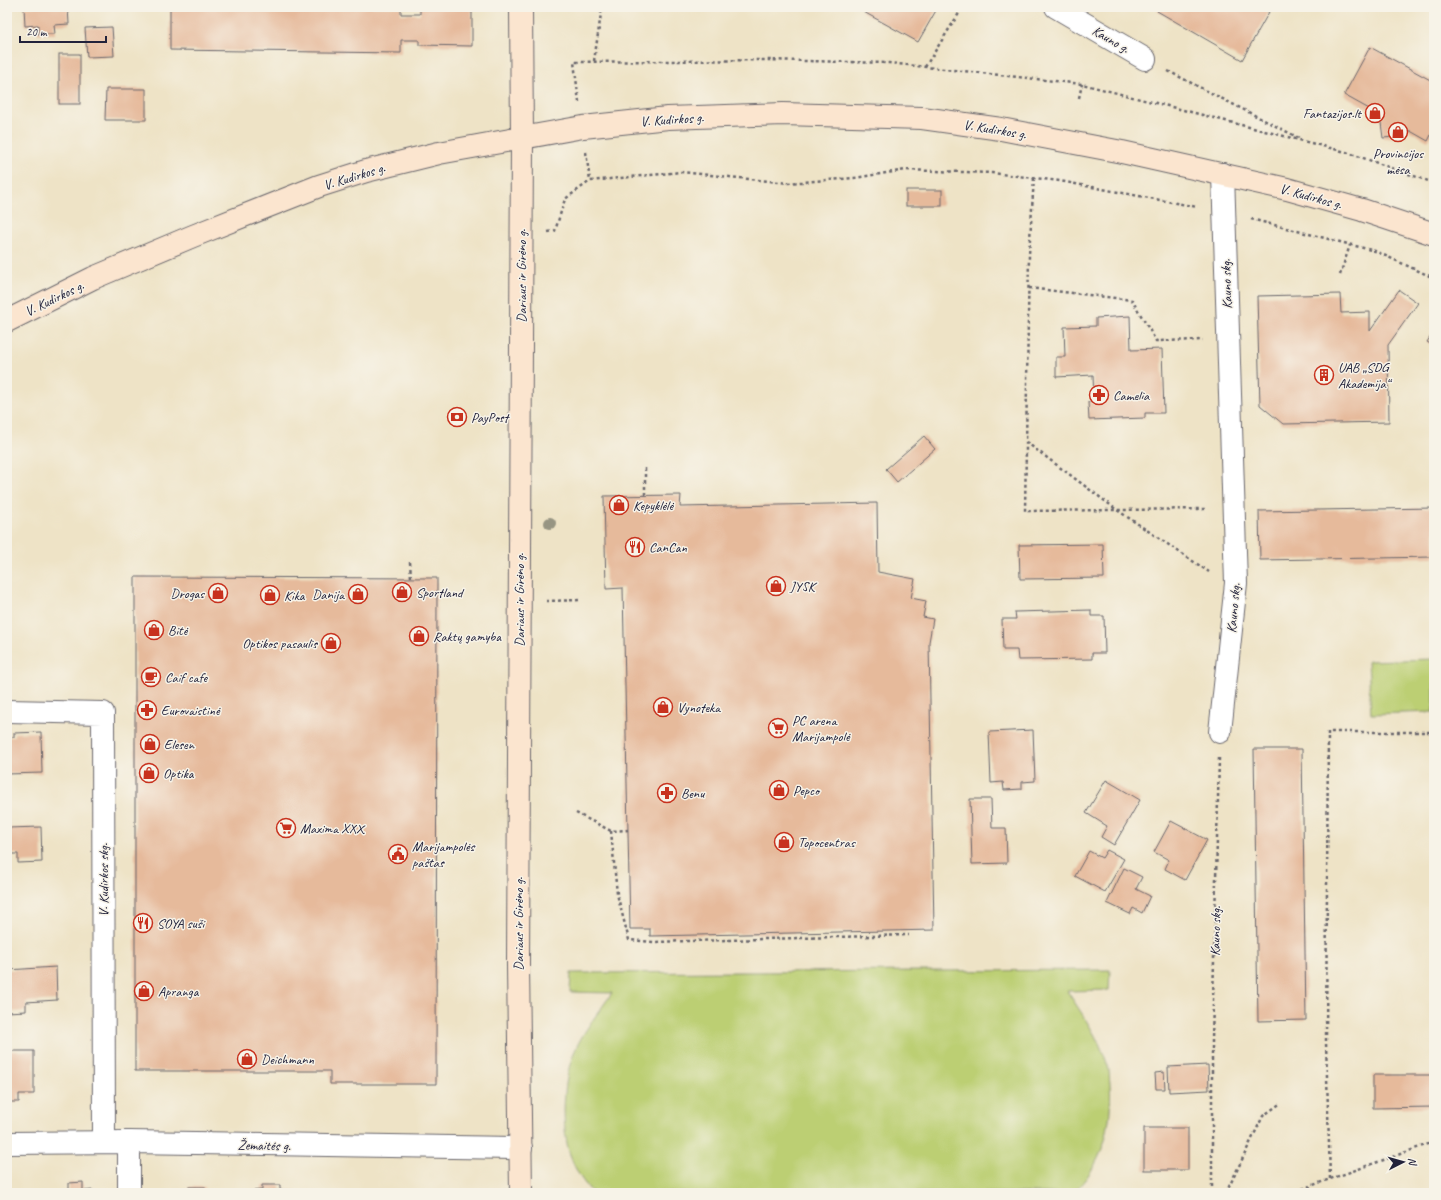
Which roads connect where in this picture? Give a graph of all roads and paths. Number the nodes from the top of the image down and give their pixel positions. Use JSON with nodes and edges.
{"nodes":[{"id":1,"x":521,"y":7,"type":"edge"},
{"id":2,"x":602,"y":7,"type":"edge"},
{"id":3,"x":963,"y":7,"type":"edge"},
{"id":4,"x":1056,"y":7,"type":"edge"},
{"id":5,"x":1145,"y":59,"type":"joint"},
{"id":6,"x":594,"y":61,"type":"dead end"},
{"id":7,"x":925,"y":67,"type":"dead end"},
{"id":8,"x":1082,"y":84,"type":"dead end"},
{"id":9,"x":1079,"y":98,"type":"dead end"},
{"id":10,"x":522,"y":138,"type":"junction"},
{"id":11,"x":1305,"y":141,"type":"dead end"},
{"id":12,"x":1223,"y":174,"type":"junction"},
{"id":13,"x":1034,"y":178,"type":"dead end"},
{"id":14,"x":590,"y":181,"type":"dead end"},
{"id":15,"x":522,"y":234,"type":"junction"},
{"id":16,"x":1434,"y":234,"type":"edge"},
{"id":17,"x":1350,"y":244,"type":"dead end"},
{"id":18,"x":1340,"y":275,"type":"dead end"},
{"id":19,"x":1029,"y":288,"type":"junction"},
{"id":20,"x":7,"y":321,"type":"edge"},
{"id":21,"x":1228,"y":340,"type":"junction"},
{"id":22,"x":1026,"y":442,"type":"junction"},
{"id":23,"x":645,"y":468,"type":"dead end"},
{"id":24,"x":645,"y":495,"type":"dead end"},
{"id":25,"x":1234,"y":509,"type":"junction"},
{"id":26,"x":1117,"y":510,"type":"junction"},
{"id":27,"x":410,"y":562,"type":"dead end"},
{"id":28,"x":411,"y":578,"type":"dead end"},
{"id":29,"x":1236,"y":583,"type":"junction"},
{"id":30,"x":581,"y":600,"type":"dead end"},
{"id":31,"x":520,"y":601,"type":"junction"},
{"id":32,"x":7,"y":711,"type":"edge"},
{"id":33,"x":1220,"y":732,"type":"joint"},
{"id":34,"x":1434,"y":732,"type":"edge"},
{"id":35,"x":576,"y":813,"type":"dead end"},
{"id":36,"x":628,"y":830,"type":"dead end"},
{"id":37,"x":611,"y":831,"type":"junction"},
{"id":38,"x":909,"y":935,"type":"dead end"},
{"id":39,"x":1281,"y":1103,"type":"dead end"},
{"id":40,"x":7,"y":1142,"type":"edge"},
{"id":41,"x":104,"y":1142,"type":"junction"},
{"id":42,"x":129,"y":1142,"type":"junction"},
{"id":43,"x":1434,"y":1142,"type":"edge"},
{"id":44,"x":520,"y":1148,"type":"junction"},
{"id":45,"x":1330,"y":1179,"type":"junction"},
{"id":46,"x":129,"y":1193,"type":"edge"},
{"id":47,"x":521,"y":1193,"type":"edge"},
{"id":48,"x":1212,"y":1193,"type":"edge"},
{"id":49,"x":1226,"y":1193,"type":"edge"},
{"id":50,"x":1291,"y":1193,"type":"edge"}],
"edges":[{"from":1,"to":10,"type":"main road","name":"Dariaus ir Girėno g."},
{"from":2,"to":6,"type":"path"},
{"from":3,"to":7,"type":"path"},
{"from":4,"to":5,"type":"street","name":"Kauno g."},
{"from":5,"to":11,"type":"path"},
{"from":8,"to":9,"type":"path"},
{"from":10,"to":12,"type":"main road","name":"V. Kudirkos g."},
{"from":10,"to":15,"type":"main road","name":"Dariaus ir Girėno g."},
{"from":10,"to":20,"type":"main road","name":"V. Kudirkos g."},
{"from":12,"to":16,"type":"main road","name":"V. Kudirkos g."},
{"from":12,"to":21,"type":"street","name":"Kauno skg."},
{"from":13,"to":19,"type":"path"},
{"from":14,"to":15,"type":"path"},
{"from":15,"to":31,"type":"main road","name":"Dariaus ir Girėno g."},
{"from":17,"to":18,"type":"path"},
{"from":19,"to":21,"type":"path"},
{"from":19,"to":22,"type":"path"},
{"from":21,"to":25,"type":"street","name":"Kauno skg."},
{"from":22,"to":26,"type":"path"},
{"from":22,"to":26,"type":"path"},
{"from":23,"to":24,"type":"path"},
{"from":25,"to":26,"type":"path"},
{"from":25,"to":29,"type":"street","name":"Kauno skg."},
{"from":26,"to":29,"type":"path"},
{"from":27,"to":28,"type":"path"},
{"from":29,"to":33,"type":"street","name":"Kauno skg."},
{"from":30,"to":31,"type":"path"},
{"from":31,"to":44,"type":"main road","name":"Dariaus ir Girėno g."},
{"from":32,"to":41,"type":"street","name":"V. Kudirkos skg."},
{"from":33,"to":48,"type":"path","name":"Kauno skg."},
{"from":34,"to":45,"type":"path"},
{"from":35,"to":37,"type":"path"},
{"from":36,"to":37,"type":"path"},
{"from":37,"to":38,"type":"path"},
{"from":39,"to":49,"type":"path"},
{"from":40,"to":41,"type":"street","name":"Žemaitės g."},
{"from":41,"to":42,"type":"street","name":"Žemaitės g."},
{"from":42,"to":44,"type":"street","name":"Žemaitės g."},
{"from":42,"to":46,"type":"street"},
{"from":43,"to":45,"type":"path"},
{"from":44,"to":47,"type":"main road","name":"Dariaus ir Girėno g."},
{"from":45,"to":50,"type":"path"}]}
